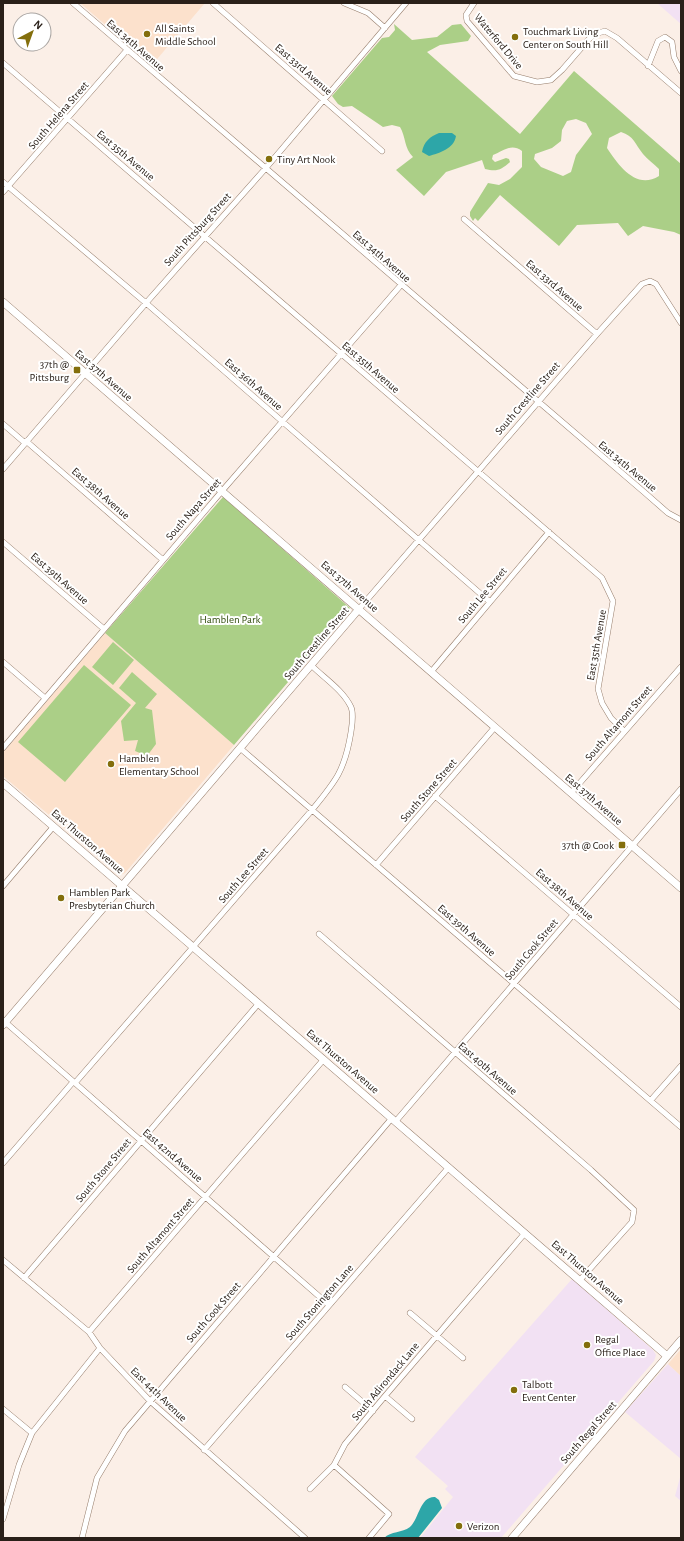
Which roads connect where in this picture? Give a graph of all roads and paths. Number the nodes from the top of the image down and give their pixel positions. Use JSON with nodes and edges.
{"nodes":[{"id":1,"x":72,"y":3,"type":"edge"},
{"id":2,"x":213,"y":3,"type":"edge"},
{"id":3,"x":344,"y":3,"type":"edge"},
{"id":4,"x":406,"y":3,"type":"edge"},
{"id":5,"x":474,"y":3,"type":"edge"},
{"id":6,"x":385,"y":28,"type":"junction"},
{"id":7,"x":127,"y":50,"type":"junction"},
{"id":8,"x":3,"y":63,"type":"edge"},
{"id":9,"x":648,"y":66,"type":"junction"},
{"id":10,"x":681,"y":71,"type":"edge"},
{"id":11,"x":681,"y":93,"type":"edge"},
{"id":12,"x":324,"y":100,"type":"junction"},
{"id":13,"x":68,"y":118,"type":"junction"},
{"id":14,"x":382,"y":151,"type":"dead end"},
{"id":15,"x":265,"y":169,"type":"junction"},
{"id":16,"x":3,"y":182,"type":"edge"},
{"id":17,"x":8,"y":186,"type":"junction"},
{"id":18,"x":3,"y":192,"type":"edge"},
{"id":19,"x":464,"y":219,"type":"dead end"},
{"id":20,"x":205,"y":236,"type":"junction"},
{"id":21,"x":401,"y":285,"type":"junction"},
{"id":22,"x":3,"y":302,"type":"edge"},
{"id":23,"x":146,"y":303,"type":"junction"},
{"id":24,"x":681,"y":323,"type":"edge"},
{"id":25,"x":597,"y":334,"type":"junction"},
{"id":26,"x":341,"y":354,"type":"junction"},
{"id":27,"x":84,"y":373,"type":"junction"},
{"id":28,"x":538,"y":402,"type":"junction"},
{"id":29,"x":282,"y":422,"type":"junction"},
{"id":30,"x":3,"y":424,"type":"edge"},
{"id":31,"x":26,"y":442,"type":"junction"},
{"id":32,"x":3,"y":469,"type":"edge"},
{"id":33,"x":478,"y":472,"type":"junction"},
{"id":34,"x":222,"y":491,"type":"junction"},
{"id":35,"x":681,"y":520,"type":"edge"},
{"id":36,"x":549,"y":532,"type":"junction"},
{"id":37,"x":418,"y":540,"type":"junction"},
{"id":38,"x":3,"y":542,"type":"edge"},
{"id":39,"x":163,"y":560,"type":"junction"},
{"id":40,"x":490,"y":602,"type":"junction"},
{"id":41,"x":359,"y":609,"type":"junction"},
{"id":42,"x":104,"y":629,"type":"junction"},
{"id":43,"x":3,"y":662,"type":"edge"},
{"id":44,"x":311,"y":666,"type":"junction"},
{"id":45,"x":681,"y":667,"type":"edge"},
{"id":46,"x":431,"y":672,"type":"junction"},
{"id":47,"x":45,"y":698,"type":"junction"},
{"id":48,"x":494,"y":727,"type":"junction"},
{"id":49,"x":624,"y":731,"type":"junction"},
{"id":50,"x":3,"y":748,"type":"edge"},
{"id":51,"x":240,"y":748,"type":"junction"},
{"id":52,"x":3,"y":783,"type":"edge"},
{"id":53,"x":681,"y":789,"type":"edge"},
{"id":54,"x":571,"y":793,"type":"junction"},
{"id":55,"x":435,"y":796,"type":"junction"},
{"id":56,"x":312,"y":810,"type":"junction"},
{"id":57,"x":54,"y":826,"type":"junction"},
{"id":58,"x":632,"y":846,"type":"junction"},
{"id":59,"x":376,"y":865,"type":"junction"},
{"id":60,"x":122,"y":885,"type":"junction"},
{"id":61,"x":3,"y":886,"type":"edge"},
{"id":62,"x":681,"y":888,"type":"edge"},
{"id":63,"x":573,"y":914,"type":"junction"},
{"id":64,"x":319,"y":934,"type":"dead end"},
{"id":65,"x":194,"y":947,"type":"junction"},
{"id":66,"x":514,"y":985,"type":"junction"},
{"id":67,"x":259,"y":1003,"type":"junction"},
{"id":68,"x":681,"y":1007,"type":"edge"},
{"id":69,"x":4,"y":1023,"type":"edge"},
{"id":70,"x":454,"y":1053,"type":"junction"},
{"id":71,"x":324,"y":1059,"type":"junction"},
{"id":72,"x":681,"y":1066,"type":"edge"},
{"id":73,"x":74,"y":1083,"type":"junction"},
{"id":74,"x":651,"y":1100,"type":"junction"},
{"id":75,"x":394,"y":1120,"type":"junction"},
{"id":76,"x":681,"y":1126,"type":"edge"},
{"id":77,"x":141,"y":1141,"type":"junction"},
{"id":78,"x":3,"y":1163,"type":"edge"},
{"id":79,"x":449,"y":1167,"type":"junction"},
{"id":80,"x":206,"y":1197,"type":"junction"},
{"id":81,"x":526,"y":1233,"type":"junction"},
{"id":82,"x":273,"y":1257,"type":"junction"},
{"id":83,"x":3,"y":1260,"type":"edge"},
{"id":84,"x":24,"y":1278,"type":"junction"},
{"id":85,"x":580,"y":1280,"type":"junction"},
{"id":86,"x":330,"y":1305,"type":"junction"},
{"id":87,"x":410,"y":1313,"type":"dead end"},
{"id":88,"x":89,"y":1332,"type":"junction"},
{"id":89,"x":436,"y":1335,"type":"junction"},
{"id":90,"x":681,"y":1340,"type":"edge"},
{"id":91,"x":100,"y":1348,"type":"junction"},
{"id":92,"x":667,"y":1356,"type":"junction"},
{"id":93,"x":463,"y":1358,"type":"dead end"},
{"id":94,"x":345,"y":1387,"type":"dead end"},
{"id":95,"x":385,"y":1396,"type":"junction"},
{"id":96,"x":150,"y":1401,"type":"junction"},
{"id":97,"x":3,"y":1409,"type":"edge"},
{"id":98,"x":373,"y":1411,"type":"junction"},
{"id":99,"x":412,"y":1419,"type":"dead end"},
{"id":100,"x":32,"y":1433,"type":"junction"},
{"id":101,"x":204,"y":1450,"type":"junction"},
{"id":102,"x":334,"y":1465,"type":"junction"},
{"id":103,"x":310,"y":1489,"type":"dead end"},
{"id":104,"x":3,"y":1519,"type":"edge"},
{"id":105,"x":82,"y":1538,"type":"edge"},
{"id":106,"x":305,"y":1538,"type":"edge"},
{"id":107,"x":369,"y":1538,"type":"edge"},
{"id":108,"x":512,"y":1538,"type":"edge"}],
"edges":[{"from":1,"to":7,"type":"street","name":"East 34th Avenue"},
{"from":2,"to":12,"type":"street","name":"East 33rd Avenue"},
{"from":3,"to":6,"type":"street"},
{"from":4,"to":6,"type":"street","name":"South Pittsburg Street"},
{"from":5,"to":9,"type":"street","name":"Waterford Drive"},
{"from":6,"to":12,"type":"street","name":"South Pittsburg Street"},
{"from":7,"to":13,"type":"street","name":"South Helena Street"},
{"from":7,"to":15,"type":"street","name":"East 34th Avenue"},
{"from":8,"to":13,"type":"street","name":"East 35th Avenue"},
{"from":9,"to":10,"type":"street"},
{"from":9,"to":11,"type":"street"},
{"from":12,"to":14,"type":"street","name":"East 33rd Avenue"},
{"from":12,"to":15,"type":"street","name":"South Pittsburg Street"},
{"from":13,"to":17,"type":"street","name":"South Helena Street"},
{"from":13,"to":20,"type":"street","name":"East 35th Avenue"},
{"from":15,"to":20,"type":"street","name":"South Pittsburg Street"},
{"from":15,"to":21,"type":"street","name":"East 34th Avenue"},
{"from":16,"to":17,"type":"street","name":"East 36th Avenue"},
{"from":17,"to":18,"type":"street","name":"South Helena Street"},
{"from":17,"to":23,"type":"street","name":"East 36th Avenue"},
{"from":19,"to":25,"type":"street","name":"East 33rd Avenue"},
{"from":20,"to":23,"type":"street","name":"South Pittsburg Street"},
{"from":20,"to":26,"type":"street","name":"East 35th Avenue"},
{"from":21,"to":26,"type":"street","name":"South Napa Street"},
{"from":21,"to":28,"type":"street","name":"East 34th Avenue"},
{"from":22,"to":27,"type":"street","name":"East 37th Avenue"},
{"from":23,"to":27,"type":"street","name":"South Pittsburg Street"},
{"from":23,"to":29,"type":"street","name":"East 36th Avenue"},
{"from":24,"to":25,"type":"street","name":"South Crestline Street"},
{"from":25,"to":28,"type":"street","name":"South Crestline Street"},
{"from":26,"to":29,"type":"street","name":"South Napa Street"},
{"from":26,"to":33,"type":"street","name":"East 35th Avenue"},
{"from":27,"to":31,"type":"street","name":"South Pittsburg Street"},
{"from":27,"to":34,"type":"street","name":"East 37th Avenue"},
{"from":28,"to":33,"type":"street","name":"South Crestline Street"},
{"from":28,"to":35,"type":"street","name":"East 34th Avenue"},
{"from":29,"to":34,"type":"street","name":"South Napa Street"},
{"from":29,"to":37,"type":"street","name":"East 36th Avenue"},
{"from":30,"to":31,"type":"street","name":"East 38th Avenue"},
{"from":31,"to":32,"type":"street","name":"South Pittsburg Street"},
{"from":31,"to":39,"type":"street","name":"East 38th Avenue"},
{"from":33,"to":36,"type":"street","name":"East 35th Avenue"},
{"from":33,"to":37,"type":"street","name":"South Crestline Street"},
{"from":34,"to":39,"type":"street","name":"South Napa Street"},
{"from":34,"to":41,"type":"street","name":"East 37th Avenue"},
{"from":36,"to":40,"type":"street","name":"South Lee Street"},
{"from":36,"to":49,"type":"street","name":"East 35th Avenue"},
{"from":37,"to":40,"type":"street","name":"East 36th Avenue"},
{"from":37,"to":41,"type":"street","name":"South Crestline Street"},
{"from":38,"to":42,"type":"street","name":"East 39th Avenue"},
{"from":39,"to":42,"type":"street","name":"South Napa Street"},
{"from":40,"to":46,"type":"street","name":"South Lee Street"},
{"from":41,"to":44,"type":"street","name":"South Crestline Street"},
{"from":41,"to":46,"type":"street","name":"East 37th Avenue"},
{"from":42,"to":47,"type":"street","name":"South Napa Street"},
{"from":43,"to":47,"type":"street"},
{"from":44,"to":51,"type":"street","name":"South Crestline Street"},
{"from":44,"to":56,"type":"street","name":"South Lee Street"},
{"from":45,"to":49,"type":"street","name":"South Altamont Street"},
{"from":46,"to":48,"type":"street","name":"East 37th Avenue"},
{"from":47,"to":50,"type":"street","name":"South Napa Street"},
{"from":48,"to":54,"type":"street","name":"East 37th Avenue"},
{"from":48,"to":55,"type":"street","name":"South Stone Street"},
{"from":49,"to":54,"type":"street","name":"South Altamont Street"},
{"from":51,"to":56,"type":"street","name":"East 39th Avenue"},
{"from":51,"to":60,"type":"street","name":"South Crestline Street"},
{"from":52,"to":57,"type":"street","name":"East Thurston Avenue"},
{"from":53,"to":58,"type":"street","name":"South Cook Street"},
{"from":54,"to":58,"type":"street","name":"East 37th Avenue"},
{"from":55,"to":59,"type":"street","name":"South Stone Street"},
{"from":55,"to":63,"type":"street","name":"East 38th Avenue"},
{"from":56,"to":59,"type":"street","name":"East 39th Avenue"},
{"from":56,"to":65,"type":"street","name":"South Lee Street"},
{"from":57,"to":60,"type":"street","name":"East Thurston Avenue"},
{"from":57,"to":61,"type":"street"},
{"from":58,"to":62,"type":"street","name":"East 37th Avenue"},
{"from":58,"to":63,"type":"street","name":"South Cook Street"},
{"from":59,"to":66,"type":"street","name":"East 39th Avenue"},
{"from":60,"to":65,"type":"street","name":"East Thurston Avenue"},
{"from":60,"to":69,"type":"street","name":"South Crestline Street"},
{"from":63,"to":66,"type":"street","name":"South Cook Street"},
{"from":63,"to":68,"type":"street","name":"East 38th Avenue"},
{"from":64,"to":70,"type":"street","name":"East 40th Avenue"},
{"from":65,"to":67,"type":"street","name":"East Thurston Avenue"},
{"from":65,"to":73,"type":"street","name":"South Lee Street"},
{"from":66,"to":70,"type":"street","name":"South Cook Street"},
{"from":66,"to":74,"type":"street","name":"East 39th Avenue"},
{"from":67,"to":71,"type":"street","name":"East Thurston Avenue"},
{"from":67,"to":77,"type":"street","name":"South Stone Street"},
{"from":69,"to":73,"type":"street","name":"East 42nd Avenue"},
{"from":70,"to":75,"type":"street","name":"South Cook Street"},
{"from":70,"to":85,"type":"street","name":"East 40th Avenue"},
{"from":71,"to":75,"type":"street","name":"East Thurston Avenue"},
{"from":71,"to":80,"type":"street","name":"South Altamont Street"},
{"from":72,"to":74,"type":"street"},
{"from":73,"to":77,"type":"street","name":"East 42nd Avenue"},
{"from":73,"to":78,"type":"street","name":"South Lee Street"},
{"from":74,"to":76,"type":"street","name":"East 39th Avenue"},
{"from":75,"to":79,"type":"street","name":"East Thurston Avenue"},
{"from":75,"to":82,"type":"street","name":"South Cook Street"},
{"from":77,"to":80,"type":"street","name":"East 42nd Avenue"},
{"from":77,"to":84,"type":"street","name":"South Stone Street"},
{"from":79,"to":81,"type":"street","name":"East Thurston Avenue"},
{"from":79,"to":86,"type":"street","name":"South Stonington Lane"},
{"from":80,"to":82,"type":"street","name":"East 42nd Avenue"},
{"from":80,"to":88,"type":"street","name":"South Altamont Street"},
{"from":81,"to":85,"type":"street","name":"East Thurston Avenue"},
{"from":81,"to":89,"type":"street","name":"South Adirondack Lane"},
{"from":82,"to":86,"type":"street","name":"East 42nd Avenue"},
{"from":82,"to":96,"type":"street","name":"South Cook Street"},
{"from":83,"to":84,"type":"street","name":"East 44th Avenue"},
{"from":84,"to":88,"type":"street","name":"East 44th Avenue"},
{"from":85,"to":92,"type":"street","name":"East Thurston Avenue"},
{"from":86,"to":101,"type":"street","name":"South Stonington Lane"},
{"from":87,"to":89,"type":"street"},
{"from":88,"to":91,"type":"street","name":"East 44th Avenue"},
{"from":89,"to":93,"type":"street"},
{"from":89,"to":95,"type":"street","name":"South Adirondack Lane"},
{"from":90,"to":92,"type":"street","name":"South Regal Street"},
{"from":91,"to":96,"type":"street","name":"East 44th Avenue"},
{"from":91,"to":100,"type":"street"},
{"from":92,"to":108,"type":"street","name":"South Regal Street"},
{"from":94,"to":98,"type":"street"},
{"from":95,"to":98,"type":"street","name":"South Adirondack Lane"},
{"from":95,"to":99,"type":"street"},
{"from":96,"to":101,"type":"street","name":"East 44th Avenue"},
{"from":96,"to":105,"type":"street","name":"South Cook Street"},
{"from":97,"to":100,"type":"street"},
{"from":98,"to":102,"type":"street","name":"South Adirondack Lane"},
{"from":100,"to":104,"type":"street"},
{"from":101,"to":106,"type":"street","name":"East 44th Avenue"},
{"from":102,"to":103,"type":"street","name":"South Adirondack Lane"},
{"from":102,"to":107,"type":"street"}]}
